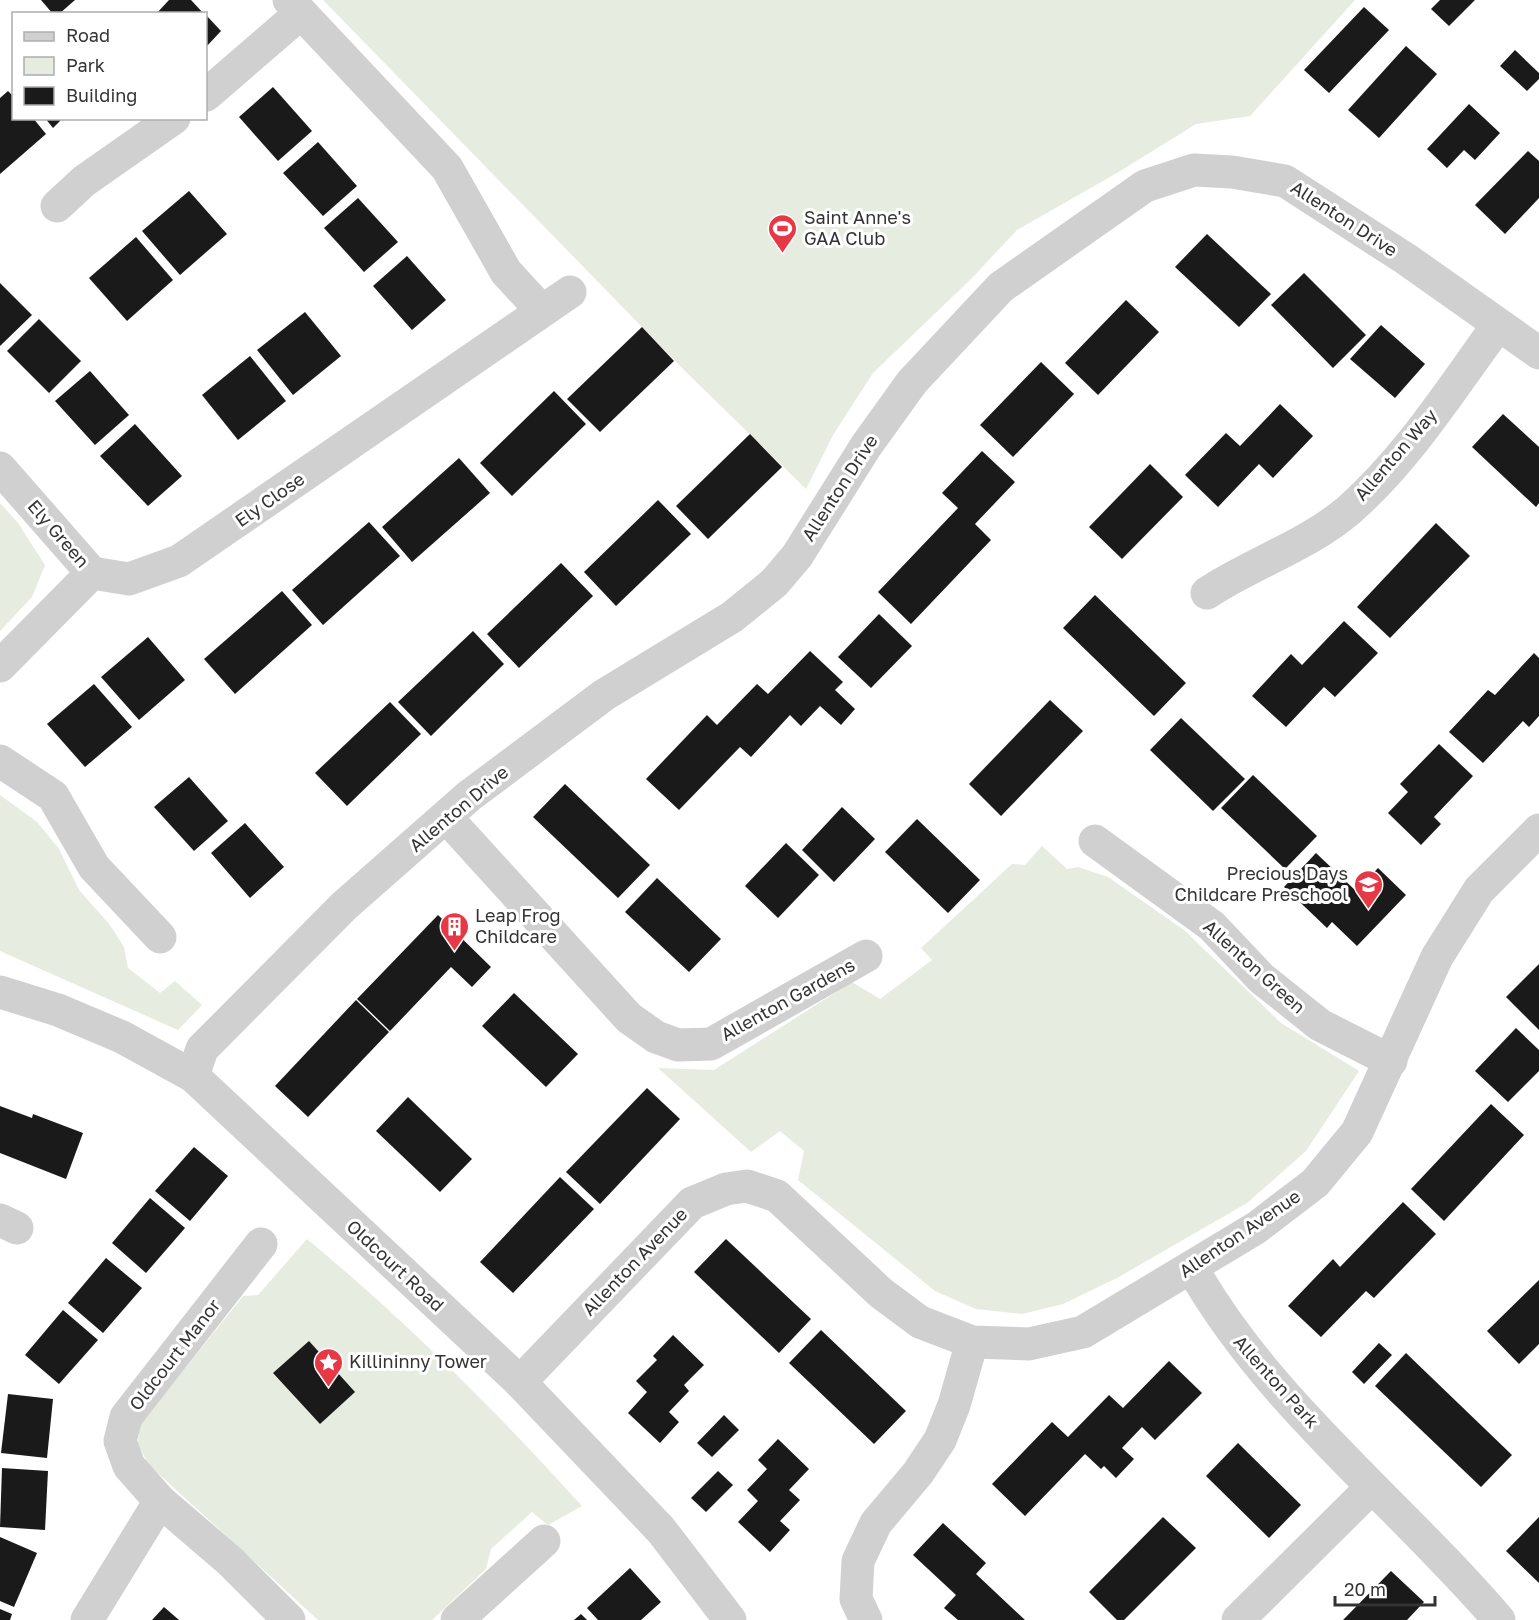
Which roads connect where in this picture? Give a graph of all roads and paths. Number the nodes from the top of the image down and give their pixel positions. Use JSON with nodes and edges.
{"nodes":[{"id":1,"x":295,"y":6,"type":"edge"},
{"id":2,"x":207,"y":94,"type":"edge"},
{"id":3,"x":171,"y":120,"type":"edge"},
{"id":4,"x":57,"y":206,"type":"dead end"},
{"id":5,"x":570,"y":292,"type":"dead end"},
{"id":6,"x":541,"y":310,"type":"junction"},
{"id":7,"x":1498,"y":326,"type":"junction"},
{"id":8,"x":1539,"y":352,"type":"edge"},
{"id":9,"x":0,"y":468,"type":"edge"},
{"id":10,"x":92,"y":573,"type":"junction"},
{"id":11,"x":1207,"y":593,"type":"dead end"},
{"id":12,"x":0,"y":666,"type":"edge"},
{"id":13,"x":0,"y":761,"type":"edge"},
{"id":14,"x":447,"y":818,"type":"junction"},
{"id":15,"x":1539,"y":830,"type":"edge"},
{"id":16,"x":1095,"y":841,"type":"dead end"},
{"id":17,"x":160,"y":937,"type":"dead end"},
{"id":18,"x":866,"y":956,"type":"dead end"},
{"id":19,"x":0,"y":992,"type":"edge"},
{"id":20,"x":1391,"y":1061,"type":"junction"},
{"id":21,"x":193,"y":1076,"type":"junction"},
{"id":22,"x":261,"y":1244,"type":"dead end"},
{"id":23,"x":1192,"y":1268,"type":"junction"},
{"id":24,"x":972,"y":1342,"type":"junction"},
{"id":25,"x":520,"y":1383,"type":"junction"},
{"id":26,"x":1371,"y":1488,"type":"junction"},
{"id":27,"x":160,"y":1501,"type":"junction"},
{"id":28,"x":544,"y":1541,"type":"dead end"},
{"id":29,"x":87,"y":1620,"type":"edge"},
{"id":30,"x":289,"y":1620,"type":"edge"},
{"id":31,"x":457,"y":1620,"type":"edge"},
{"id":32,"x":730,"y":1620,"type":"edge"},
{"id":33,"x":866,"y":1620,"type":"edge"},
{"id":34,"x":1238,"y":1620,"type":"edge"},
{"id":35,"x":1499,"y":1620,"type":"edge"}],
"edges":[{"from":1,"to":2,"type":"street"},
{"from":1,"to":6,"type":"street"},
{"from":3,"to":4,"type":"street"},
{"from":5,"to":6,"type":"street","name":"Ely Close"},
{"from":6,"to":10,"type":"street","name":"Ely Close"},
{"from":7,"to":8,"type":"street","name":"Allenton Drive"},
{"from":7,"to":11,"type":"street","name":"Allenton Way"},
{"from":7,"to":14,"type":"street","name":"Allenton Drive"},
{"from":9,"to":10,"type":"street","name":"Ely Green"},
{"from":10,"to":12,"type":"street"},
{"from":13,"to":17,"type":"street"},
{"from":14,"to":18,"type":"street","name":"Allenton Gardens"},
{"from":14,"to":21,"type":"street","name":"Allenton Drive"},
{"from":15,"to":20,"type":"street","name":"Allenton Avenue"},
{"from":16,"to":20,"type":"street","name":"Allenton Green"},
{"from":19,"to":21,"type":"street","name":"Oldcourt Road"},
{"from":20,"to":23,"type":"street","name":"Allenton Avenue"},
{"from":21,"to":25,"type":"street","name":"Oldcourt Road"},
{"from":22,"to":27,"type":"street","name":"Oldcourt Manor"},
{"from":23,"to":24,"type":"street","name":"Allenton Avenue"},
{"from":23,"to":26,"type":"street","name":"Allenton Park"},
{"from":24,"to":25,"type":"street","name":"Allenton Avenue"},
{"from":24,"to":33,"type":"street"},
{"from":25,"to":32,"type":"street","name":"Oldcourt Road"},
{"from":26,"to":34,"type":"street"},
{"from":26,"to":35,"type":"street","name":"Allenton Park"},
{"from":27,"to":29,"type":"street"},
{"from":27,"to":30,"type":"street","name":"Oldcourt Manor"},
{"from":28,"to":31,"type":"street"}]}
